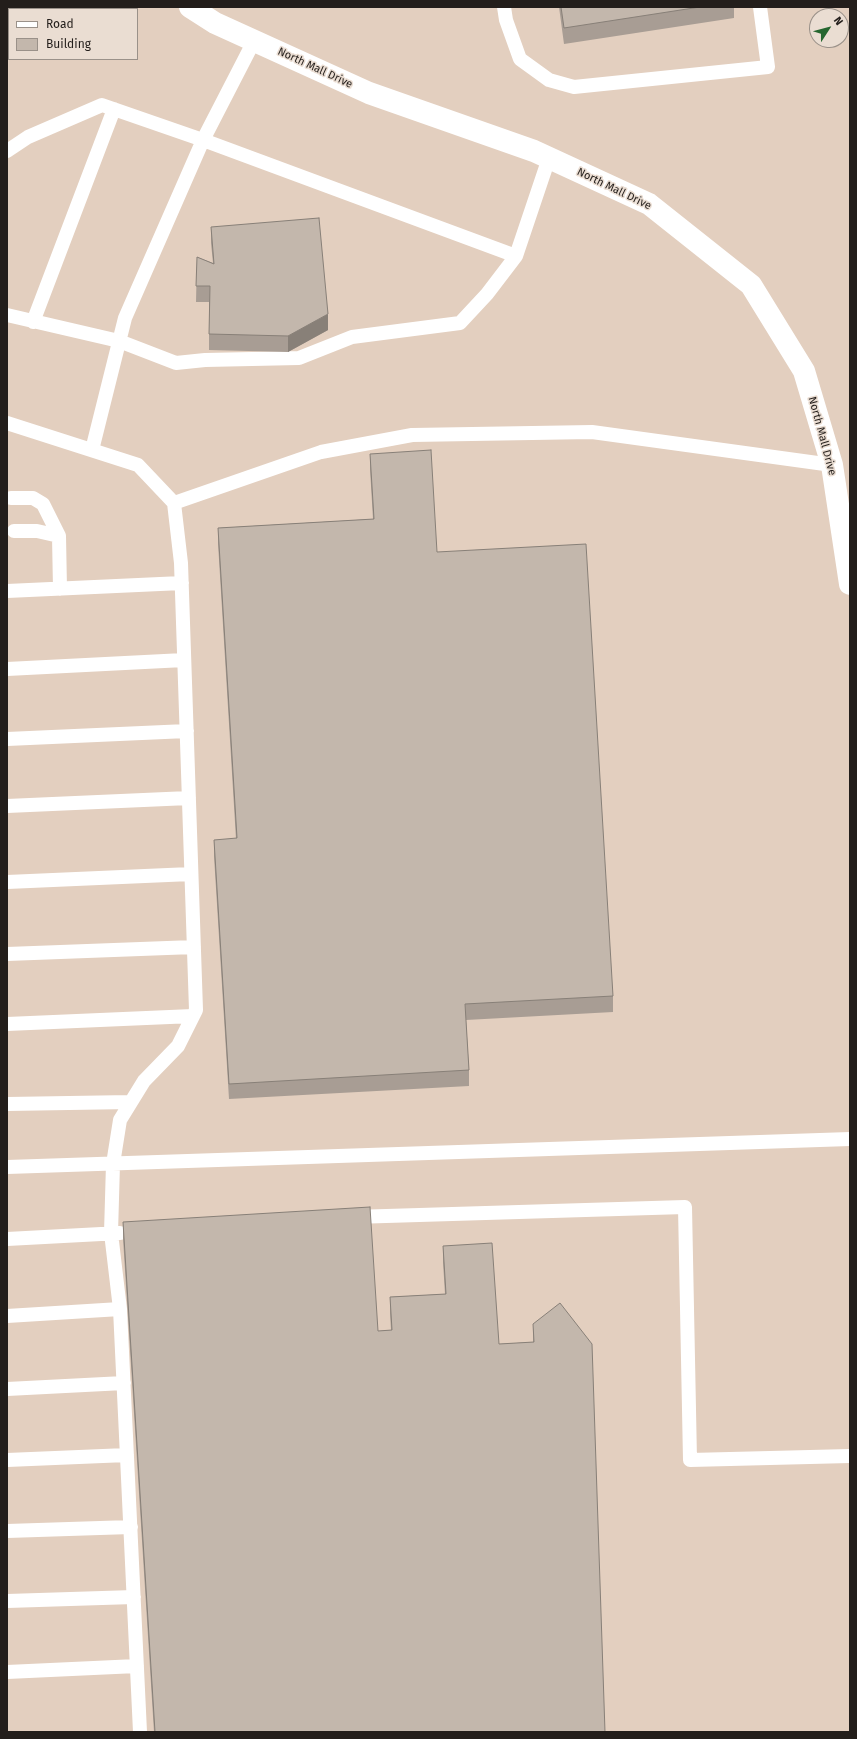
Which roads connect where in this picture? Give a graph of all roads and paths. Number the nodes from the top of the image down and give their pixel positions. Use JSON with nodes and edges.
{"nodes":[{"id":1,"x":190,"y":7,"type":"edge"},
{"id":2,"x":504,"y":7,"type":"edge"},
{"id":3,"x":760,"y":7,"type":"edge"},
{"id":4,"x":254,"y":41,"type":"junction"},
{"id":5,"x":114,"y":109,"type":"junction"},
{"id":6,"x":203,"y":140,"type":"junction"},
{"id":7,"x":7,"y":151,"type":"edge"},
{"id":8,"x":549,"y":158,"type":"junction"},
{"id":9,"x":516,"y":256,"type":"junction"},
{"id":10,"x":7,"y":316,"type":"edge"},
{"id":11,"x":33,"y":322,"type":"junction"},
{"id":12,"x":120,"y":341,"type":"junction"},
{"id":13,"x":7,"y":423,"type":"edge"},
{"id":14,"x":92,"y":450,"type":"junction"},
{"id":15,"x":832,"y":465,"type":"junction"},
{"id":16,"x":11,"y":498,"type":"dead end"},
{"id":17,"x":174,"y":503,"type":"junction"},
{"id":18,"x":14,"y":531,"type":"dead end"},
{"id":19,"x":59,"y":536,"type":"junction"},
{"id":20,"x":182,"y":583,"type":"junction"},
{"id":21,"x":850,"y":584,"type":"edge"},
{"id":22,"x":60,"y":589,"type":"junction"},
{"id":23,"x":7,"y":591,"type":"edge"},
{"id":24,"x":184,"y":660,"type":"junction"},
{"id":25,"x":7,"y":669,"type":"edge"},
{"id":26,"x":187,"y":731,"type":"junction"},
{"id":27,"x":7,"y":739,"type":"edge"},
{"id":28,"x":189,"y":798,"type":"junction"},
{"id":29,"x":7,"y":806,"type":"edge"},
{"id":30,"x":191,"y":874,"type":"junction"},
{"id":31,"x":7,"y":882,"type":"edge"},
{"id":32,"x":194,"y":947,"type":"junction"},
{"id":33,"x":7,"y":954,"type":"edge"},
{"id":34,"x":193,"y":1016,"type":"junction"},
{"id":35,"x":7,"y":1024,"type":"edge"},
{"id":36,"x":131,"y":1102,"type":"junction"},
{"id":37,"x":7,"y":1104,"type":"edge"},
{"id":38,"x":850,"y":1139,"type":"edge"},
{"id":39,"x":113,"y":1164,"type":"junction"},
{"id":40,"x":7,"y":1167,"type":"edge"},
{"id":41,"x":340,"y":1218,"type":"edge"},
{"id":42,"x":135,"y":1232,"type":"edge"},
{"id":43,"x":111,"y":1233,"type":"junction"},
{"id":44,"x":7,"y":1239,"type":"edge"},
{"id":45,"x":120,"y":1310,"type":"junction"},
{"id":46,"x":7,"y":1316,"type":"edge"},
{"id":47,"x":124,"y":1383,"type":"junction"},
{"id":48,"x":7,"y":1389,"type":"edge"},
{"id":49,"x":127,"y":1455,"type":"junction"},
{"id":50,"x":850,"y":1456,"type":"edge"},
{"id":51,"x":7,"y":1460,"type":"edge"},
{"id":52,"x":131,"y":1527,"type":"junction"},
{"id":53,"x":7,"y":1531,"type":"edge"},
{"id":54,"x":134,"y":1597,"type":"junction"},
{"id":55,"x":7,"y":1601,"type":"edge"},
{"id":56,"x":137,"y":1666,"type":"junction"},
{"id":57,"x":7,"y":1672,"type":"edge"},
{"id":58,"x":140,"y":1732,"type":"edge"}],
"edges":[{"from":1,"to":4,"type":"street","name":"North Mall Drive"},
{"from":2,"to":3,"type":"lane"},
{"from":4,"to":6,"type":"lane"},
{"from":4,"to":8,"type":"street","name":"North Mall Drive"},
{"from":5,"to":6,"type":"lane"},
{"from":5,"to":7,"type":"lane"},
{"from":5,"to":11,"type":"lane"},
{"from":6,"to":9,"type":"lane"},
{"from":6,"to":12,"type":"lane"},
{"from":8,"to":9,"type":"lane"},
{"from":8,"to":15,"type":"street","name":"North Mall Drive"},
{"from":9,"to":12,"type":"lane"},
{"from":10,"to":11,"type":"lane"},
{"from":11,"to":12,"type":"lane"},
{"from":12,"to":14,"type":"lane"},
{"from":13,"to":14,"type":"lane"},
{"from":14,"to":17,"type":"lane"},
{"from":15,"to":17,"type":"lane"},
{"from":15,"to":21,"type":"street","name":"North Mall Drive"},
{"from":16,"to":19,"type":"lane"},
{"from":17,"to":20,"type":"lane"},
{"from":18,"to":19,"type":"lane"},
{"from":19,"to":22,"type":"lane"},
{"from":20,"to":22,"type":"lane"},
{"from":20,"to":24,"type":"lane"},
{"from":22,"to":23,"type":"lane"},
{"from":24,"to":25,"type":"lane"},
{"from":24,"to":26,"type":"lane"},
{"from":26,"to":27,"type":"lane"},
{"from":26,"to":28,"type":"lane"},
{"from":28,"to":29,"type":"lane"},
{"from":28,"to":30,"type":"lane"},
{"from":30,"to":31,"type":"lane"},
{"from":30,"to":32,"type":"lane"},
{"from":32,"to":33,"type":"lane"},
{"from":32,"to":34,"type":"lane"},
{"from":34,"to":35,"type":"lane"},
{"from":34,"to":36,"type":"lane"},
{"from":36,"to":37,"type":"lane"},
{"from":36,"to":39,"type":"lane"},
{"from":38,"to":39,"type":"lane"},
{"from":39,"to":40,"type":"lane"},
{"from":39,"to":43,"type":"lane"},
{"from":41,"to":50,"type":"lane"},
{"from":42,"to":43,"type":"lane"},
{"from":43,"to":44,"type":"lane"},
{"from":43,"to":45,"type":"lane"},
{"from":45,"to":46,"type":"lane"},
{"from":45,"to":47,"type":"lane"},
{"from":47,"to":48,"type":"lane"},
{"from":47,"to":49,"type":"lane"},
{"from":49,"to":51,"type":"lane"},
{"from":49,"to":52,"type":"lane"},
{"from":52,"to":53,"type":"lane"},
{"from":52,"to":54,"type":"lane"},
{"from":54,"to":55,"type":"lane"},
{"from":54,"to":56,"type":"lane"},
{"from":56,"to":57,"type":"lane"},
{"from":56,"to":58,"type":"lane"}]}
